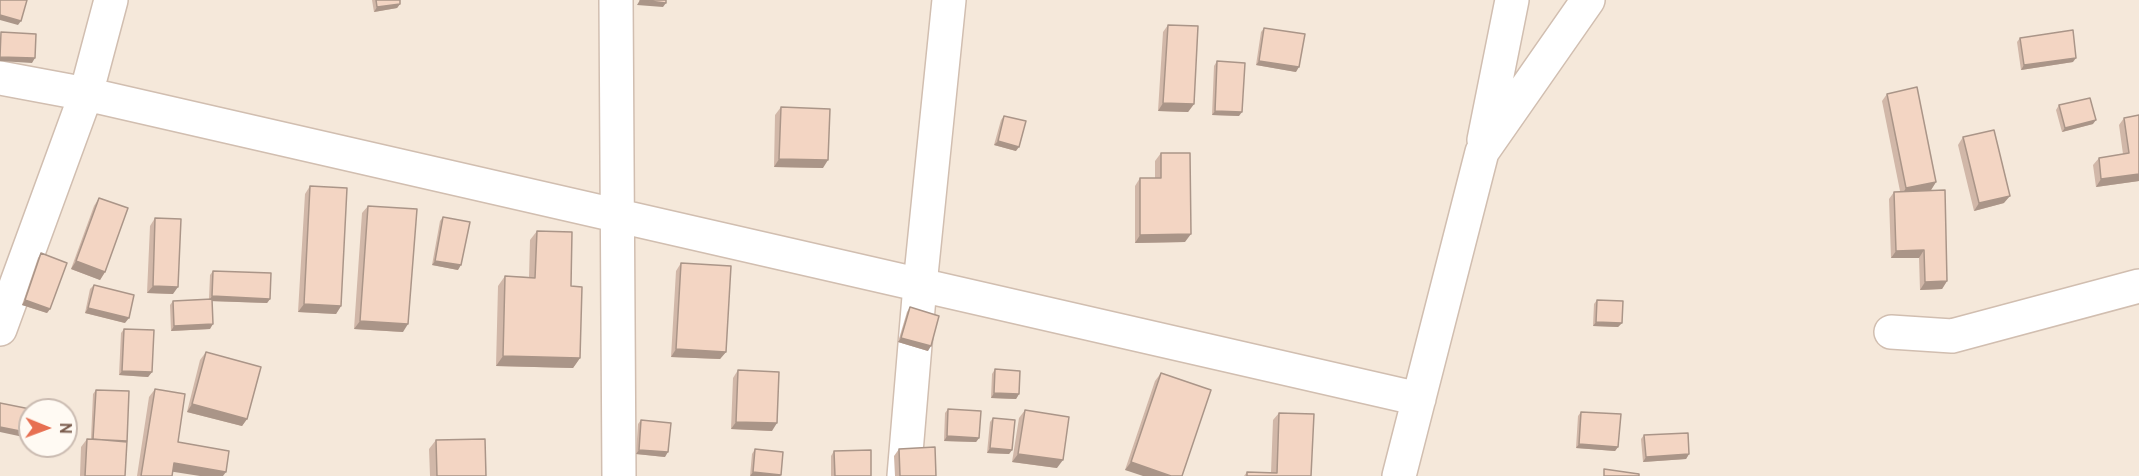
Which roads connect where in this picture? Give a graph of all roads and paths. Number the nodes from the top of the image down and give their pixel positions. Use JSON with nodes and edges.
{"nodes":[{"id":1,"x":111,"y":0,"type":"edge"},
{"id":2,"x":616,"y":0,"type":"edge"},
{"id":3,"x":949,"y":0,"type":"edge"},
{"id":4,"x":1512,"y":0,"type":"edge"},
{"id":5,"x":1588,"y":0,"type":"edge"},
{"id":6,"x":0,"y":78,"type":"edge"},
{"id":7,"x":86,"y":94,"type":"junction"},
{"id":8,"x":1482,"y":152,"type":"junction"},
{"id":9,"x":619,"y":216,"type":"junction"},
{"id":10,"x":920,"y":285,"type":"junction"},
{"id":11,"x":2139,"y":286,"type":"edge"},
{"id":12,"x":0,"y":329,"type":"edge"},
{"id":13,"x":1891,"y":332,"type":"dead end"},
{"id":14,"x":1419,"y":399,"type":"junction"},
{"id":15,"x":619,"y":476,"type":"edge"},
{"id":16,"x":904,"y":476,"type":"edge"},
{"id":17,"x":1399,"y":476,"type":"edge"}],
"edges":[{"from":1,"to":7,"type":"street"},
{"from":2,"to":9,"type":"street"},
{"from":3,"to":10,"type":"street"},
{"from":4,"to":8,"type":"street"},
{"from":5,"to":8,"type":"street"},
{"from":6,"to":7,"type":"street"},
{"from":7,"to":9,"type":"street"},
{"from":7,"to":12,"type":"street"},
{"from":8,"to":14,"type":"street"},
{"from":9,"to":10,"type":"street"},
{"from":9,"to":15,"type":"street"},
{"from":10,"to":14,"type":"street"},
{"from":10,"to":16,"type":"street"},
{"from":11,"to":13,"type":"street"},
{"from":14,"to":17,"type":"street"}]}
